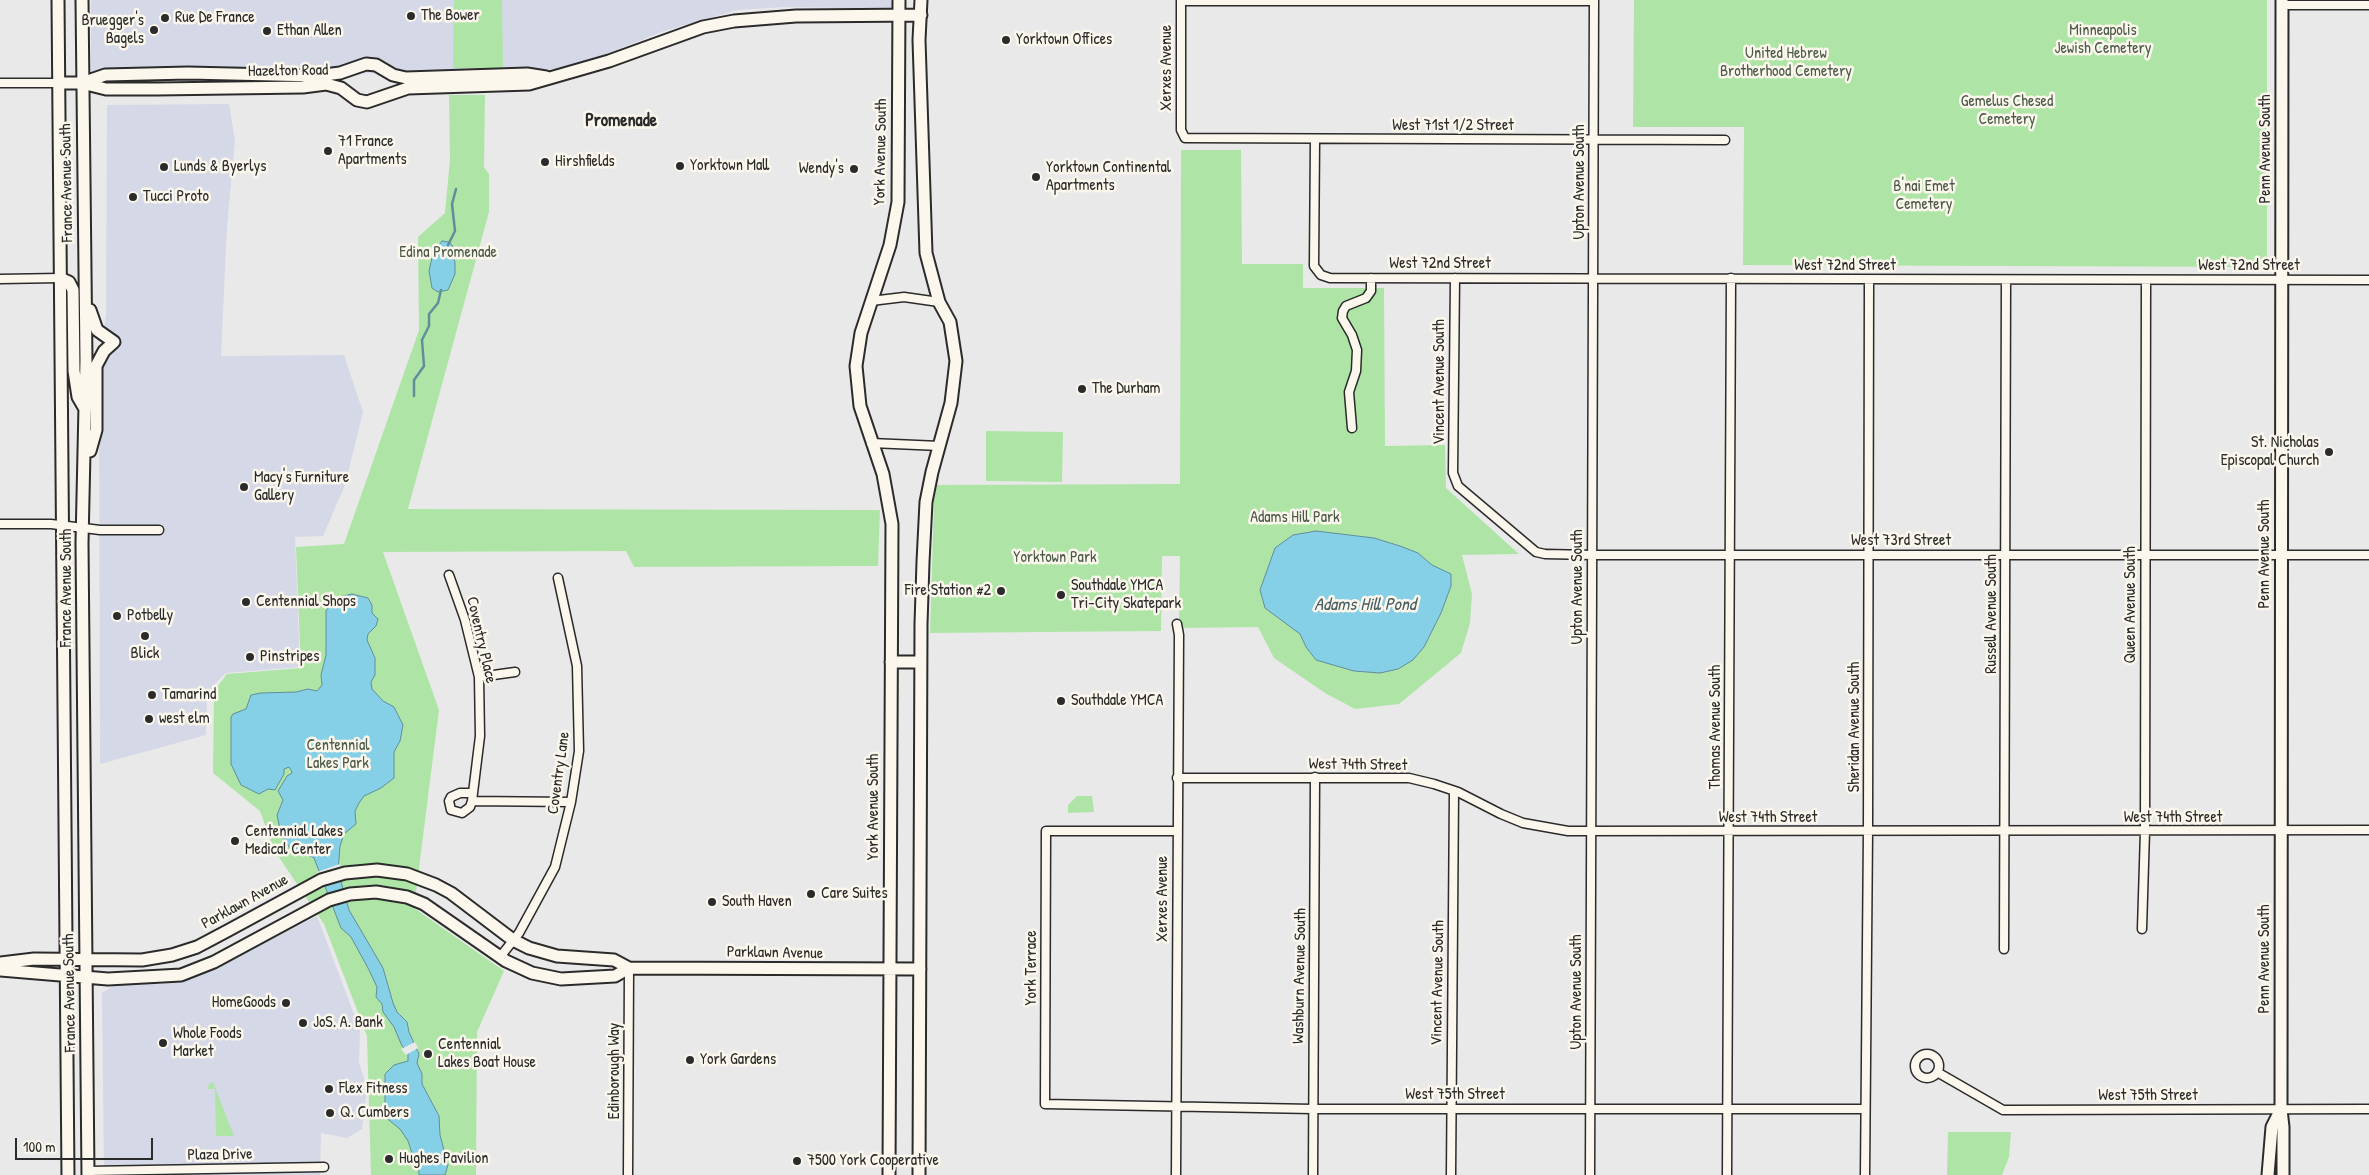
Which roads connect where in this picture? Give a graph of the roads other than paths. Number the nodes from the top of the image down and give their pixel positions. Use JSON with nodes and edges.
{"nodes":[{"id":1,"x":58,"y":0,"type":"edge"},
{"id":2,"x":82,"y":0,"type":"edge"},
{"id":3,"x":899,"y":0,"type":"edge"},
{"id":4,"x":921,"y":0,"type":"edge"},
{"id":5,"x":1181,"y":0,"type":"edge"},
{"id":6,"x":1594,"y":1,"type":"edge"},
{"id":7,"x":2282,"y":2,"type":"edge"},
{"id":8,"x":2369,"y":5,"type":"edge"},
{"id":9,"x":899,"y":15,"type":"junction"},
{"id":10,"x":921,"y":15,"type":"junction"},
{"id":11,"x":351,"y":69,"type":"junction"},
{"id":12,"x":384,"y":70,"type":"junction"},
{"id":13,"x":548,"y":78,"type":"junction"},
{"id":14,"x":0,"y":83,"type":"edge"},
{"id":15,"x":59,"y":83,"type":"junction"},
{"id":16,"x":82,"y":83,"type":"junction"},
{"id":17,"x":350,"y":94,"type":"junction"},
{"id":18,"x":383,"y":96,"type":"junction"},
{"id":19,"x":1182,"y":135,"type":"joint"},
{"id":20,"x":1315,"y":140,"type":"junction"},
{"id":21,"x":1594,"y":140,"type":"junction"},
{"id":22,"x":1725,"y":140,"type":"dead end"},
{"id":23,"x":60,"y":278,"type":"junction"},
{"id":24,"x":1371,"y":278,"type":"junction"},
{"id":25,"x":1455,"y":278,"type":"junction"},
{"id":26,"x":1593,"y":278,"type":"junction"},
{"id":27,"x":1731,"y":278,"type":"junction"},
{"id":28,"x":0,"y":279,"type":"edge"},
{"id":29,"x":2282,"y":279,"type":"junction"},
{"id":30,"x":1869,"y":280,"type":"junction"},
{"id":31,"x":2006,"y":280,"type":"junction"},
{"id":32,"x":2146,"y":280,"type":"junction"},
{"id":33,"x":2369,"y":280,"type":"edge"},
{"id":34,"x":86,"y":290,"type":"junction"},
{"id":35,"x":871,"y":301,"type":"junction"},
{"id":36,"x":940,"y":302,"type":"junction"},
{"id":37,"x":86,"y":411,"type":"junction"},
{"id":38,"x":1352,"y":428,"type":"dead end"},
{"id":39,"x":871,"y":443,"type":"junction"},
{"id":40,"x":940,"y":446,"type":"junction"},
{"id":41,"x":85,"y":472,"type":"junction"},
{"id":42,"x":1458,"y":486,"type":"joint"},
{"id":43,"x":0,"y":524,"type":"edge"},
{"id":44,"x":62,"y":525,"type":"junction"},
{"id":45,"x":82,"y":528,"type":"junction"},
{"id":46,"x":159,"y":530,"type":"dead end"},
{"id":47,"x":1592,"y":555,"type":"junction"},
{"id":48,"x":1730,"y":555,"type":"junction"},
{"id":49,"x":1869,"y":555,"type":"junction"},
{"id":50,"x":2006,"y":555,"type":"junction"},
{"id":51,"x":2144,"y":555,"type":"junction"},
{"id":52,"x":2282,"y":555,"type":"junction"},
{"id":53,"x":2369,"y":555,"type":"edge"},
{"id":54,"x":449,"y":575,"type":"dead end"},
{"id":55,"x":558,"y":578,"type":"dead end"},
{"id":56,"x":1177,"y":624,"type":"dead end"},
{"id":57,"x":891,"y":662,"type":"junction"},
{"id":58,"x":920,"y":662,"type":"junction"},
{"id":59,"x":515,"y":672,"type":"dead end"},
{"id":60,"x":479,"y":677,"type":"junction"},
{"id":61,"x":1315,"y":777,"type":"junction"},
{"id":62,"x":1177,"y":778,"type":"junction"},
{"id":63,"x":1454,"y":791,"type":"junction"},
{"id":64,"x":570,"y":802,"type":"junction"},
{"id":65,"x":2369,"y":830,"type":"edge"},
{"id":66,"x":1177,"y":831,"type":"junction"},
{"id":67,"x":1591,"y":831,"type":"junction"},
{"id":68,"x":1730,"y":831,"type":"junction"},
{"id":69,"x":1868,"y":831,"type":"junction"},
{"id":70,"x":2005,"y":831,"type":"junction"},
{"id":71,"x":2145,"y":831,"type":"junction"},
{"id":72,"x":2281,"y":831,"type":"junction"},
{"id":73,"x":2142,"y":929,"type":"dead end"},
{"id":74,"x":513,"y":940,"type":"junction"},
{"id":75,"x":2004,"y":949,"type":"dead end"},
{"id":76,"x":500,"y":957,"type":"junction"},
{"id":77,"x":66,"y":959,"type":"junction"},
{"id":78,"x":86,"y":960,"type":"junction"},
{"id":79,"x":0,"y":963,"type":"edge"},
{"id":80,"x":629,"y":968,"type":"junction"},
{"id":81,"x":890,"y":969,"type":"junction"},
{"id":82,"x":920,"y":969,"type":"junction"},
{"id":83,"x":0,"y":970,"type":"edge"},
{"id":84,"x":66,"y":974,"type":"junction"},
{"id":85,"x":86,"y":977,"type":"junction"},
{"id":86,"x":1937,"y":1072,"type":"dead end"},
{"id":87,"x":1045,"y":1104,"type":"joint"},
{"id":88,"x":1177,"y":1107,"type":"junction"},
{"id":89,"x":1451,"y":1108,"type":"junction"},
{"id":90,"x":1590,"y":1108,"type":"junction"},
{"id":91,"x":1727,"y":1108,"type":"junction"},
{"id":92,"x":1313,"y":1109,"type":"junction"},
{"id":93,"x":1865,"y":1109,"type":"junction"},
{"id":94,"x":2281,"y":1109,"type":"junction"},
{"id":95,"x":2369,"y":1109,"type":"edge"},
{"id":96,"x":324,"y":1167,"type":"dead end"},
{"id":97,"x":88,"y":1173,"type":"edge"},
{"id":98,"x":68,"y":1175,"type":"edge"},
{"id":99,"x":628,"y":1175,"type":"edge"},
{"id":100,"x":889,"y":1175,"type":"edge"},
{"id":101,"x":919,"y":1175,"type":"edge"},
{"id":102,"x":1176,"y":1175,"type":"edge"},
{"id":103,"x":1314,"y":1175,"type":"edge"},
{"id":104,"x":1451,"y":1175,"type":"edge"},
{"id":105,"x":1590,"y":1175,"type":"edge"},
{"id":106,"x":1727,"y":1175,"type":"edge"},
{"id":107,"x":1865,"y":1175,"type":"edge"},
{"id":108,"x":2268,"y":1175,"type":"edge"},
{"id":109,"x":2283,"y":1175,"type":"edge"}],
"edges":[{"from":1,"to":15,"type":"street","name":"France Avenue South"},
{"from":2,"to":16,"type":"street","name":"France Avenue South"},
{"from":3,"to":9,"type":"street","name":"York Avenue South"},
{"from":4,"to":10,"type":"street"},
{"from":5,"to":6,"type":"street"},
{"from":5,"to":19,"type":"street","name":"Xerxes Avenue"},
{"from":6,"to":21,"type":"street","name":"Upton Avenue South"},
{"from":7,"to":8,"type":"street"},
{"from":7,"to":29,"type":"street","name":"Penn Avenue South"},
{"from":9,"to":10,"type":"street","name":"Hazelton Road"},
{"from":9,"to":13,"type":"street","name":"Hazelton Road"},
{"from":9,"to":35,"type":"street","name":"York Avenue South"},
{"from":10,"to":36,"type":"street"},
{"from":11,"to":12,"type":"street","name":"Hazelton Road"},
{"from":11,"to":16,"type":"street","name":"Hazelton Road"},
{"from":11,"to":17,"type":"street"},
{"from":12,"to":13,"type":"street","name":"Hazelton Road"},
{"from":12,"to":18,"type":"street"},
{"from":13,"to":18,"type":"street","name":"Hazelton Road"},
{"from":14,"to":15,"type":"street","name":"Hazelton Road"},
{"from":15,"to":16,"type":"street","name":"Hazelton Road"},
{"from":15,"to":23,"type":"street","name":"France Avenue South"},
{"from":16,"to":17,"type":"street","name":"Hazelton Road"},
{"from":16,"to":34,"type":"street","name":"France Avenue South"},
{"from":17,"to":18,"type":"street","name":"Hazelton Road"},
{"from":19,"to":20,"type":"street","name":"West 71st 1/2 Street"},
{"from":20,"to":21,"type":"street","name":"West 71st 1/2 Street"},
{"from":20,"to":24,"type":"street","name":"West 72nd Street"},
{"from":21,"to":22,"type":"street","name":"West 71st 1/2 Street"},
{"from":21,"to":26,"type":"street","name":"Upton Avenue South"},
{"from":23,"to":28,"type":"street"},
{"from":23,"to":37,"type":"street"},
{"from":23,"to":44,"type":"street","name":"France Avenue South"},
{"from":24,"to":25,"type":"street","name":"West 72nd Street"},
{"from":24,"to":38,"type":"street"},
{"from":25,"to":26,"type":"street","name":"West 72nd Street"},
{"from":25,"to":42,"type":"street","name":"Vincent Avenue South"},
{"from":26,"to":27,"type":"street","name":"West 72nd Street"},
{"from":26,"to":47,"type":"street","name":"Upton Avenue South"},
{"from":27,"to":30,"type":"street","name":"West 72nd Street"},
{"from":27,"to":48,"type":"street","name":"Thomas Avenue South"},
{"from":29,"to":32,"type":"street","name":"West 72nd Street"},
{"from":29,"to":33,"type":"street","name":"West 72nd Street"},
{"from":29,"to":52,"type":"street","name":"Penn Avenue South"},
{"from":30,"to":31,"type":"street","name":"West 72nd Street"},
{"from":30,"to":49,"type":"street","name":"Sheridan Avenue South"},
{"from":31,"to":32,"type":"street","name":"West 72nd Street"},
{"from":31,"to":50,"type":"street","name":"Russell Avenue South"},
{"from":32,"to":51,"type":"street","name":"Queen Avenue South"},
{"from":34,"to":37,"type":"street","name":"France Avenue South"},
{"from":34,"to":41,"type":"street"},
{"from":35,"to":36,"type":"street"},
{"from":35,"to":39,"type":"street","name":"York Avenue South"},
{"from":36,"to":40,"type":"street"},
{"from":37,"to":41,"type":"street","name":"France Avenue South"},
{"from":39,"to":40,"type":"street"},
{"from":39,"to":57,"type":"street","name":"York Avenue South"},
{"from":40,"to":58,"type":"street"},
{"from":41,"to":45,"type":"street","name":"France Avenue South"},
{"from":42,"to":47,"type":"street","name":"West 73rd Street"},
{"from":43,"to":44,"type":"street"},
{"from":44,"to":45,"type":"street"},
{"from":44,"to":77,"type":"street","name":"France Avenue South"},
{"from":45,"to":46,"type":"street"},
{"from":45,"to":78,"type":"street","name":"France Avenue South"},
{"from":47,"to":48,"type":"street","name":"West 73rd Street"},
{"from":47,"to":67,"type":"street","name":"Upton Avenue South"},
{"from":48,"to":49,"type":"street","name":"West 73rd Street"},
{"from":48,"to":68,"type":"street","name":"Thomas Avenue South"},
{"from":49,"to":50,"type":"street","name":"West 73rd Street"},
{"from":49,"to":69,"type":"street","name":"Sheridan Avenue South"},
{"from":50,"to":51,"type":"street","name":"West 73rd Street"},
{"from":50,"to":70,"type":"street","name":"Russell Avenue South"},
{"from":51,"to":52,"type":"street","name":"West 73rd Street"},
{"from":51,"to":71,"type":"street","name":"Queen Avenue South"},
{"from":52,"to":53,"type":"street","name":"West 73rd Street"},
{"from":52,"to":72,"type":"street","name":"Penn Avenue South"},
{"from":54,"to":60,"type":"street","name":"Coventry Place"},
{"from":55,"to":64,"type":"street","name":"Coventry Lane"},
{"from":56,"to":62,"type":"street","name":"Xerxes Avenue"},
{"from":57,"to":58,"type":"street"},
{"from":57,"to":81,"type":"street","name":"York Avenue South"},
{"from":58,"to":82,"type":"street"},
{"from":59,"to":60,"type":"street"},
{"from":60,"to":64,"type":"street","name":"Coventry Place"},
{"from":61,"to":62,"type":"street","name":"West 74th Street"},
{"from":61,"to":63,"type":"street","name":"West 74th Street"},
{"from":61,"to":92,"type":"street","name":"Washburn Avenue South"},
{"from":62,"to":66,"type":"street","name":"Xerxes Avenue"},
{"from":63,"to":67,"type":"street","name":"West 74th Street"},
{"from":63,"to":89,"type":"street","name":"Vincent Avenue South"},
{"from":64,"to":74,"type":"street","name":"Coventry Lane"},
{"from":65,"to":72,"type":"street","name":"West 74th Street"},
{"from":66,"to":87,"type":"street","name":"York Terrace"},
{"from":66,"to":88,"type":"street","name":"Xerxes Avenue"},
{"from":67,"to":68,"type":"street","name":"West 74th Street"},
{"from":67,"to":90,"type":"street","name":"Upton Avenue South"},
{"from":68,"to":69,"type":"street","name":"West 74th Street"},
{"from":68,"to":91,"type":"street","name":"Thomas Avenue South"},
{"from":69,"to":70,"type":"street","name":"West 74th Street"},
{"from":69,"to":93,"type":"street","name":"Sheridan Avenue South"},
{"from":70,"to":71,"type":"street","name":"West 74th Street"},
{"from":70,"to":75,"type":"street","name":"Russell Avenue South"},
{"from":71,"to":72,"type":"street","name":"West 74th Street"},
{"from":71,"to":73,"type":"street","name":"Queen Avenue South"},
{"from":72,"to":94,"type":"street","name":"Penn Avenue South"},
{"from":74,"to":76,"type":"street","name":"Coventry Lane"},
{"from":74,"to":78,"type":"street","name":"Parklawn Avenue"},
{"from":74,"to":80,"type":"street","name":"Parklawn Avenue"},
{"from":76,"to":80,"type":"street","name":"Parklawn Avenue"},
{"from":76,"to":85,"type":"street","name":"Parklawn Avenue"},
{"from":77,"to":78,"type":"street","name":"Parklawn Avenue"},
{"from":77,"to":79,"type":"street","name":"Parklawn Avenue"},
{"from":77,"to":84,"type":"street","name":"France Avenue South"},
{"from":78,"to":85,"type":"street","name":"France Avenue South"},
{"from":80,"to":81,"type":"street","name":"Parklawn Avenue"},
{"from":80,"to":99,"type":"street","name":"Edinborough Way"},
{"from":81,"to":82,"type":"street","name":"Parklawn Avenue"},
{"from":81,"to":100,"type":"street","name":"York Avenue South"},
{"from":82,"to":101,"type":"street"},
{"from":83,"to":84,"type":"street","name":"Parklawn Avenue"},
{"from":84,"to":85,"type":"street","name":"Parklawn Avenue"},
{"from":84,"to":98,"type":"street","name":"France Avenue South"},
{"from":85,"to":97,"type":"street","name":"France Avenue South"},
{"from":86,"to":94,"type":"street","name":"West 75th Street"},
{"from":87,"to":88,"type":"street","name":"West 75th Street"},
{"from":88,"to":92,"type":"street","name":"West 75th Street"},
{"from":88,"to":102,"type":"street","name":"Xerxes Avenue"},
{"from":89,"to":90,"type":"street","name":"West 75th Street"},
{"from":89,"to":92,"type":"street","name":"West 75th Street"},
{"from":89,"to":104,"type":"street","name":"Vincent Avenue South"},
{"from":90,"to":91,"type":"street","name":"West 75th Street"},
{"from":90,"to":105,"type":"street","name":"Upton Avenue South"},
{"from":91,"to":93,"type":"street","name":"West 75th Street"},
{"from":91,"to":106,"type":"street","name":"Thomas Avenue South"},
{"from":92,"to":103,"type":"street","name":"Washburn Avenue South"},
{"from":93,"to":107,"type":"street","name":"Sheridan Avenue South"},
{"from":94,"to":95,"type":"street","name":"West 75th Street"},
{"from":94,"to":108,"type":"street","name":"Penn Avenue South"},
{"from":94,"to":109,"type":"street","name":"Penn Avenue South"},
{"from":96,"to":97,"type":"street","name":"Plaza Drive"}]}
